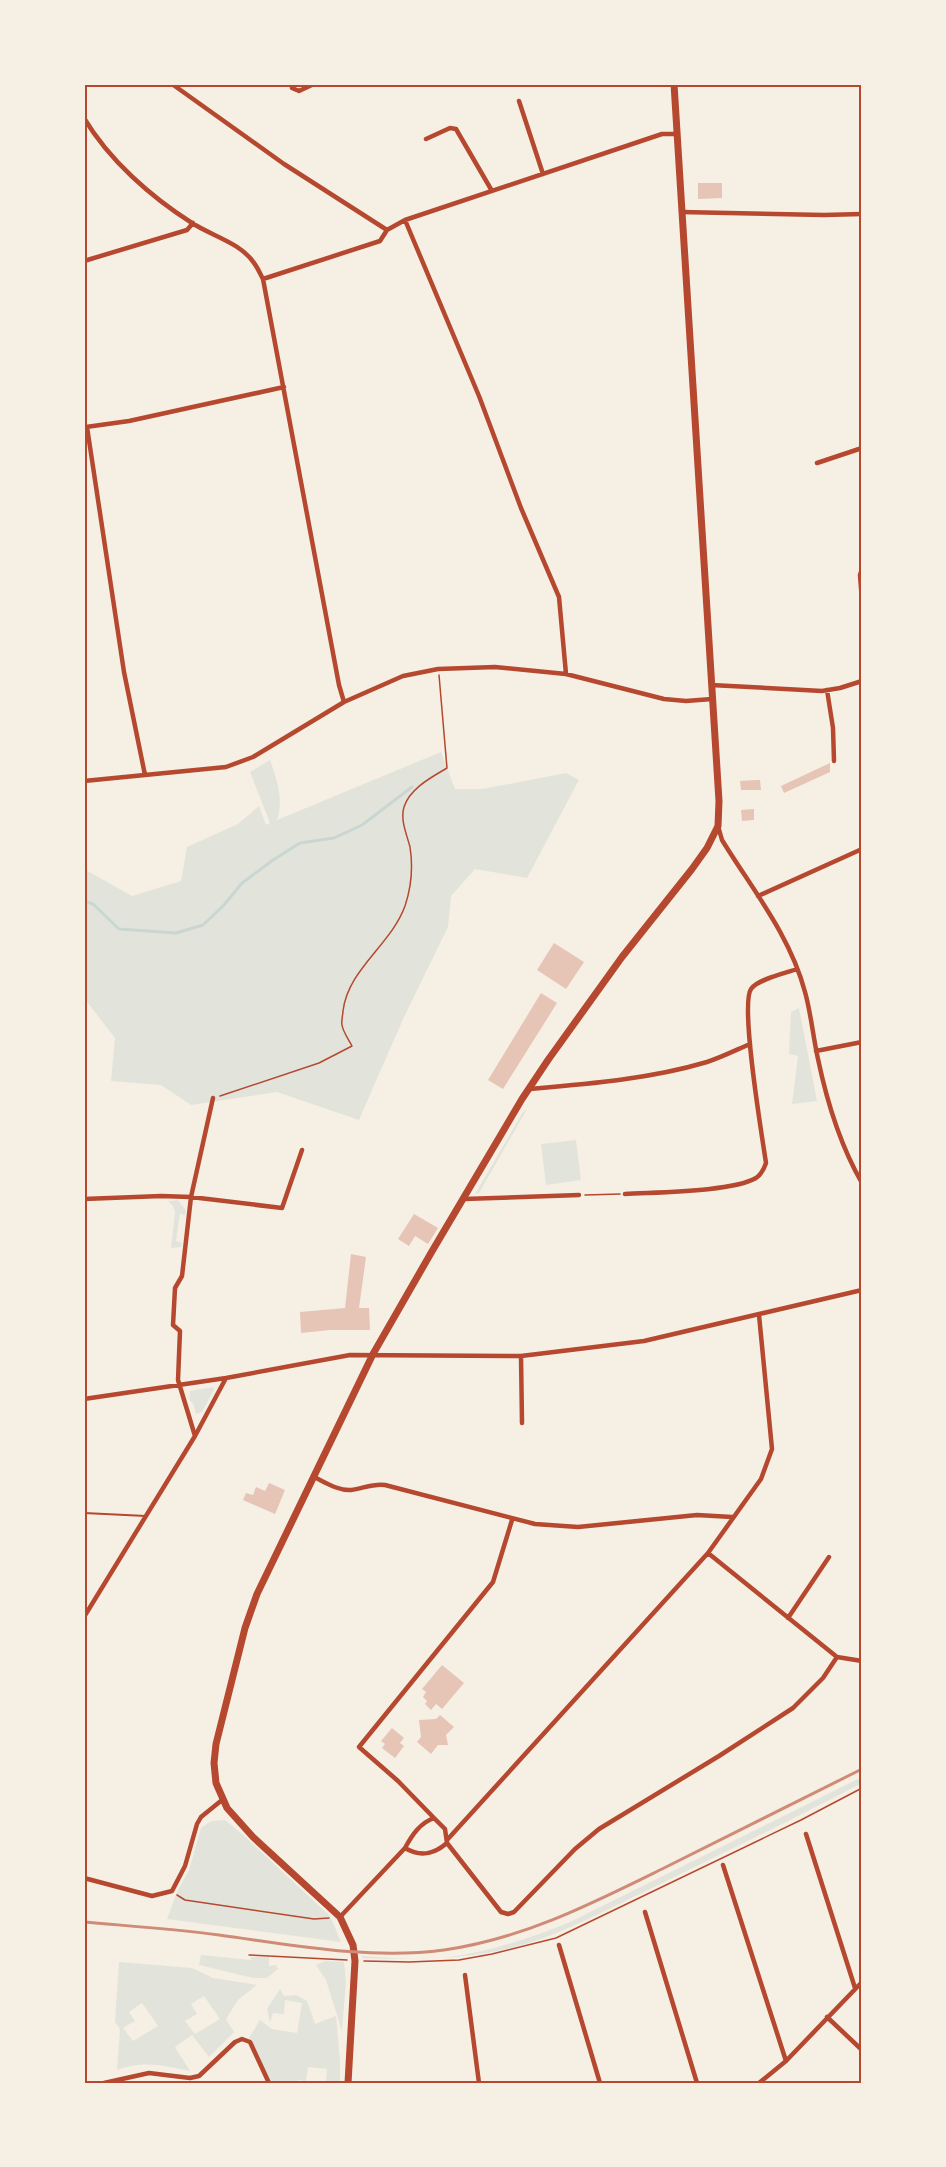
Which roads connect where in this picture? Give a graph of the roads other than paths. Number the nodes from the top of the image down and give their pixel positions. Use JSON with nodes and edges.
{"nodes":[{"id":1,"x":172,"y":84,"type":"edge"},
{"id":2,"x":314,"y":84,"type":"edge"},
{"id":3,"x":674,"y":84,"type":"edge"},
{"id":4,"x":292,"y":88,"type":"dead end"},
{"id":5,"x":519,"y":101,"type":"dead end"},
{"id":6,"x":84,"y":118,"type":"edge"},
{"id":7,"x":676,"y":134,"type":"junction"},
{"id":8,"x":426,"y":139,"type":"dead end"},
{"id":9,"x":543,"y":174,"type":"junction"},
{"id":10,"x":492,"y":191,"type":"junction"},
{"id":11,"x":681,"y":212,"type":"junction"},
{"id":12,"x":862,"y":214,"type":"edge"},
{"id":13,"x":405,"y":220,"type":"junction"},
{"id":14,"x":193,"y":223,"type":"junction"},
{"id":15,"x":387,"y":230,"type":"junction"},
{"id":16,"x":84,"y":261,"type":"edge"},
{"id":17,"x":263,"y":279,"type":"junction"},
{"id":18,"x":284,"y":387,"type":"junction"},
{"id":19,"x":85,"y":427,"type":"edge"},
{"id":20,"x":862,"y":448,"type":"edge"},
{"id":21,"x":817,"y":463,"type":"dead end"},
{"id":22,"x":862,"y":569,"type":"edge"},
{"id":23,"x":862,"y":601,"type":"edge"},
{"id":24,"x":566,"y":674,"type":"junction"},
{"id":25,"x":862,"y":681,"type":"edge"},
{"id":26,"x":711,"y":686,"type":"junction"},
{"id":27,"x":827,"y":690,"type":"junction"},
{"id":28,"x":712,"y":699,"type":"junction"},
{"id":29,"x":344,"y":702,"type":"junction"},
{"id":30,"x":834,"y":761,"type":"dead end"},
{"id":31,"x":145,"y":775,"type":"junction"},
{"id":32,"x":84,"y":781,"type":"edge"},
{"id":33,"x":718,"y":826,"type":"junction"},
{"id":34,"x":862,"y":849,"type":"edge"},
{"id":35,"x":758,"y":897,"type":"junction"},
{"id":36,"x":797,"y":969,"type":"junction"},
{"id":37,"x":862,"y":1042,"type":"edge"},
{"id":38,"x":750,"y":1044,"type":"junction"},
{"id":39,"x":816,"y":1051,"type":"junction"},
{"id":40,"x":529,"y":1089,"type":"junction"},
{"id":41,"x":213,"y":1098,"type":"road end"},
{"id":42,"x":302,"y":1150,"type":"dead end"},
{"id":43,"x":862,"y":1184,"type":"edge"},
{"id":44,"x":625,"y":1194,"type":"road end"},
{"id":45,"x":579,"y":1195,"type":"road end"},
{"id":46,"x":191,"y":1197,"type":"junction"},
{"id":47,"x":84,"y":1199,"type":"edge"},
{"id":48,"x":464,"y":1199,"type":"junction"},
{"id":49,"x":862,"y":1290,"type":"edge"},
{"id":50,"x":759,"y":1315,"type":"junction"},
{"id":51,"x":373,"y":1354,"type":"junction"},
{"id":52,"x":521,"y":1356,"type":"junction"},
{"id":53,"x":226,"y":1378,"type":"junction"},
{"id":54,"x":181,"y":1384,"type":"junction"},
{"id":55,"x":84,"y":1399,"type":"edge"},
{"id":56,"x":522,"y":1423,"type":"dead end"},
{"id":57,"x":195,"y":1436,"type":"junction"},
{"id":58,"x":314,"y":1477,"type":"junction"},
{"id":59,"x":84,"y":1513,"type":"edge"},
{"id":60,"x":146,"y":1516,"type":"junction"},
{"id":61,"x":732,"y":1517,"type":"junction"},
{"id":62,"x":512,"y":1520,"type":"junction"},
{"id":63,"x":708,"y":1553,"type":"junction"},
{"id":64,"x":829,"y":1557,"type":"dead end"},
{"id":65,"x":84,"y":1617,"type":"edge"},
{"id":66,"x":788,"y":1618,"type":"junction"},
{"id":67,"x":837,"y":1657,"type":"junction"},
{"id":68,"x":862,"y":1661,"type":"edge"},
{"id":69,"x":222,"y":1800,"type":"junction"},
{"id":70,"x":434,"y":1818,"type":"junction"},
{"id":71,"x":806,"y":1834,"type":"dead end"},
{"id":72,"x":447,"y":1842,"type":"junction"},
{"id":73,"x":405,"y":1848,"type":"junction"},
{"id":74,"x":723,"y":1865,"type":"dead end"},
{"id":75,"x":84,"y":1878,"type":"edge"},
{"id":76,"x":645,"y":1912,"type":"dead end"},
{"id":77,"x":340,"y":1917,"type":"junction"},
{"id":78,"x":559,"y":1945,"type":"dead end"},
{"id":79,"x":465,"y":1975,"type":"dead end"},
{"id":80,"x":862,"y":1982,"type":"edge"},
{"id":81,"x":855,"y":1988,"type":"junction"},
{"id":82,"x":827,"y":2017,"type":"junction"},
{"id":83,"x":862,"y":2050,"type":"edge"},
{"id":84,"x":786,"y":2061,"type":"junction"},
{"id":85,"x":104,"y":2083,"type":"edge"},
{"id":86,"x":269,"y":2083,"type":"edge"},
{"id":87,"x":348,"y":2083,"type":"edge"},
{"id":88,"x":479,"y":2083,"type":"edge"},
{"id":89,"x":600,"y":2083,"type":"edge"},
{"id":90,"x":697,"y":2083,"type":"edge"},
{"id":91,"x":759,"y":2083,"type":"edge"}],
"edges":[{"from":1,"to":15,"type":"street"},
{"from":2,"to":4,"type":"street"},
{"from":3,"to":7,"type":"main road"},
{"from":5,"to":9,"type":"street"},
{"from":6,"to":14,"type":"street"},
{"from":7,"to":9,"type":"street"},
{"from":7,"to":11,"type":"main road"},
{"from":8,"to":10,"type":"street"},
{"from":9,"to":10,"type":"street"},
{"from":10,"to":13,"type":"street"},
{"from":11,"to":12,"type":"street"},
{"from":11,"to":26,"type":"main road"},
{"from":13,"to":15,"type":"street"},
{"from":13,"to":24,"type":"street"},
{"from":14,"to":16,"type":"street"},
{"from":14,"to":17,"type":"street"},
{"from":15,"to":17,"type":"street"},
{"from":17,"to":18,"type":"street"},
{"from":18,"to":19,"type":"street"},
{"from":18,"to":29,"type":"street"},
{"from":19,"to":31,"type":"street"},
{"from":20,"to":21,"type":"street"},
{"from":22,"to":23,"type":"street"},
{"from":24,"to":28,"type":"street"},
{"from":24,"to":29,"type":"street"},
{"from":25,"to":27,"type":"street"},
{"from":26,"to":27,"type":"street"},
{"from":26,"to":28,"type":"main road"},
{"from":27,"to":30,"type":"street"},
{"from":28,"to":33,"type":"main road"},
{"from":29,"to":31,"type":"street"},
{"from":31,"to":32,"type":"street"},
{"from":33,"to":35,"type":"street"},
{"from":33,"to":40,"type":"main road"},
{"from":34,"to":35,"type":"street"},
{"from":35,"to":36,"type":"street"},
{"from":36,"to":38,"type":"street"},
{"from":36,"to":39,"type":"street"},
{"from":37,"to":39,"type":"street"},
{"from":38,"to":40,"type":"street"},
{"from":38,"to":44,"type":"street"},
{"from":39,"to":43,"type":"street"},
{"from":40,"to":48,"type":"main road"},
{"from":41,"to":46,"type":"street"},
{"from":42,"to":46,"type":"street"},
{"from":45,"to":48,"type":"street"},
{"from":46,"to":47,"type":"street"},
{"from":46,"to":54,"type":"street"},
{"from":48,"to":51,"type":"main road"},
{"from":49,"to":50,"type":"street"},
{"from":50,"to":52,"type":"street"},
{"from":50,"to":61,"type":"street"},
{"from":51,"to":52,"type":"street"},
{"from":51,"to":53,"type":"street"},
{"from":51,"to":58,"type":"main road"},
{"from":52,"to":56,"type":"street"},
{"from":53,"to":54,"type":"street"},
{"from":53,"to":57,"type":"street"},
{"from":54,"to":55,"type":"street"},
{"from":54,"to":57,"type":"street"},
{"from":57,"to":60,"type":"street"},
{"from":58,"to":62,"type":"street"},
{"from":58,"to":69,"type":"main road"},
{"from":59,"to":60,"type":"lane"},
{"from":60,"to":65,"type":"street"},
{"from":61,"to":62,"type":"street"},
{"from":61,"to":63,"type":"street"},
{"from":62,"to":70,"type":"street"},
{"from":63,"to":66,"type":"street"},
{"from":63,"to":72,"type":"street"},
{"from":64,"to":66,"type":"street"},
{"from":66,"to":67,"type":"street"},
{"from":67,"to":68,"type":"street"},
{"from":67,"to":72,"type":"street"},
{"from":69,"to":75,"type":"street"},
{"from":69,"to":77,"type":"main road"},
{"from":70,"to":72,"type":"street"},
{"from":70,"to":73,"type":"street"},
{"from":71,"to":81,"type":"street"},
{"from":72,"to":73,"type":"street"},
{"from":73,"to":77,"type":"street"},
{"from":74,"to":84,"type":"street"},
{"from":76,"to":90,"type":"street"},
{"from":77,"to":87,"type":"main road"},
{"from":78,"to":89,"type":"street"},
{"from":79,"to":88,"type":"street"},
{"from":80,"to":81,"type":"street"},
{"from":81,"to":82,"type":"street"},
{"from":82,"to":83,"type":"street"},
{"from":82,"to":84,"type":"street"},
{"from":84,"to":91,"type":"street"},
{"from":85,"to":86,"type":"street"}]}
